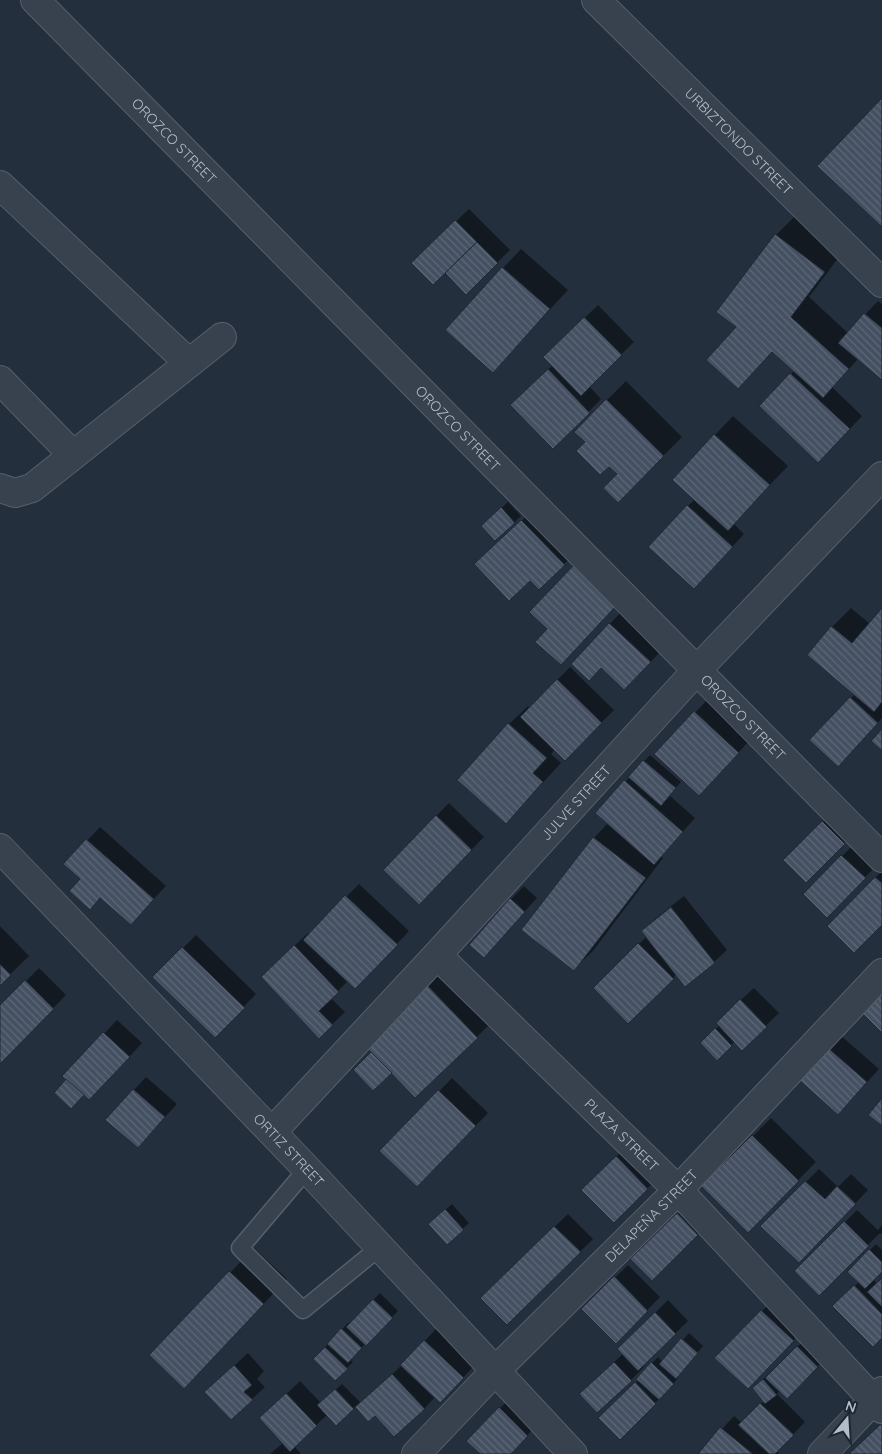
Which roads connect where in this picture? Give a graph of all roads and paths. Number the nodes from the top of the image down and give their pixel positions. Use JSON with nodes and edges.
{"nodes":[{"id":1,"x":35,"y":0,"type":"edge"},
{"id":2,"x":596,"y":0,"type":"edge"},
{"id":3,"x":0,"y":185,"type":"edge"},
{"id":4,"x":882,"y":283,"type":"edge"},
{"id":5,"x":222,"y":337,"type":"dead end"},
{"id":6,"x":189,"y":363,"type":"junction"},
{"id":7,"x":0,"y":380,"type":"edge"},
{"id":8,"x":73,"y":455,"type":"junction"},
{"id":9,"x":882,"y":476,"type":"edge"},
{"id":10,"x":0,"y":488,"type":"edge"},
{"id":11,"x":696,"y":671,"type":"junction"},
{"id":12,"x":0,"y":848,"type":"edge"},
{"id":13,"x":882,"y":858,"type":"edge"},
{"id":14,"x":437,"y":955,"type":"junction"},
{"id":15,"x":882,"y":973,"type":"edge"},
{"id":16,"x":272,"y":1132,"type":"junction"},
{"id":17,"x":307,"y":1169,"type":"junction"},
{"id":18,"x":678,"y":1190,"type":"junction"},
{"id":19,"x":380,"y":1247,"type":"junction"},
{"id":20,"x":496,"y":1370,"type":"junction"},
{"id":21,"x":879,"y":1400,"type":"edge"},
{"id":22,"x":416,"y":1454,"type":"edge"},
{"id":23,"x":573,"y":1454,"type":"edge"},
{"id":24,"x":822,"y":1454,"type":"edge"}],
"edges":[{"from":1,"to":11,"type":"street","name":"OROZCO STREET"},
{"from":2,"to":4,"type":"street","name":"URBIZTONDO STREET"},
{"from":3,"to":6,"type":"street"},
{"from":5,"to":6,"type":"street"},
{"from":6,"to":8,"type":"street"},
{"from":7,"to":8,"type":"street"},
{"from":8,"to":10,"type":"street"},
{"from":9,"to":11,"type":"street","name":"JULVE STREET"},
{"from":11,"to":13,"type":"street","name":"OROZCO STREET"},
{"from":11,"to":14,"type":"street","name":"JULVE STREET"},
{"from":12,"to":16,"type":"street","name":"ORTIZ STREET"},
{"from":14,"to":16,"type":"street","name":"JULVE STREET"},
{"from":14,"to":18,"type":"street","name":"PLAZA STREET"},
{"from":15,"to":18,"type":"street","name":"DELAPEÑA STREET"},
{"from":16,"to":17,"type":"street","name":"ORTIZ STREET"},
{"from":17,"to":19,"type":"street","name":"ORTIZ STREET"},
{"from":17,"to":19,"type":"lane"},
{"from":18,"to":20,"type":"street","name":"DELAPEÑA STREET"},
{"from":18,"to":21,"type":"street","name":"PLAZA STREET"},
{"from":19,"to":20,"type":"street","name":"ORTIZ STREET"},
{"from":20,"to":22,"type":"street","name":"DELAPEÑA STREET"},
{"from":20,"to":23,"type":"street","name":"ORTIZ STREET"},
{"from":21,"to":24,"type":"street"}]}
